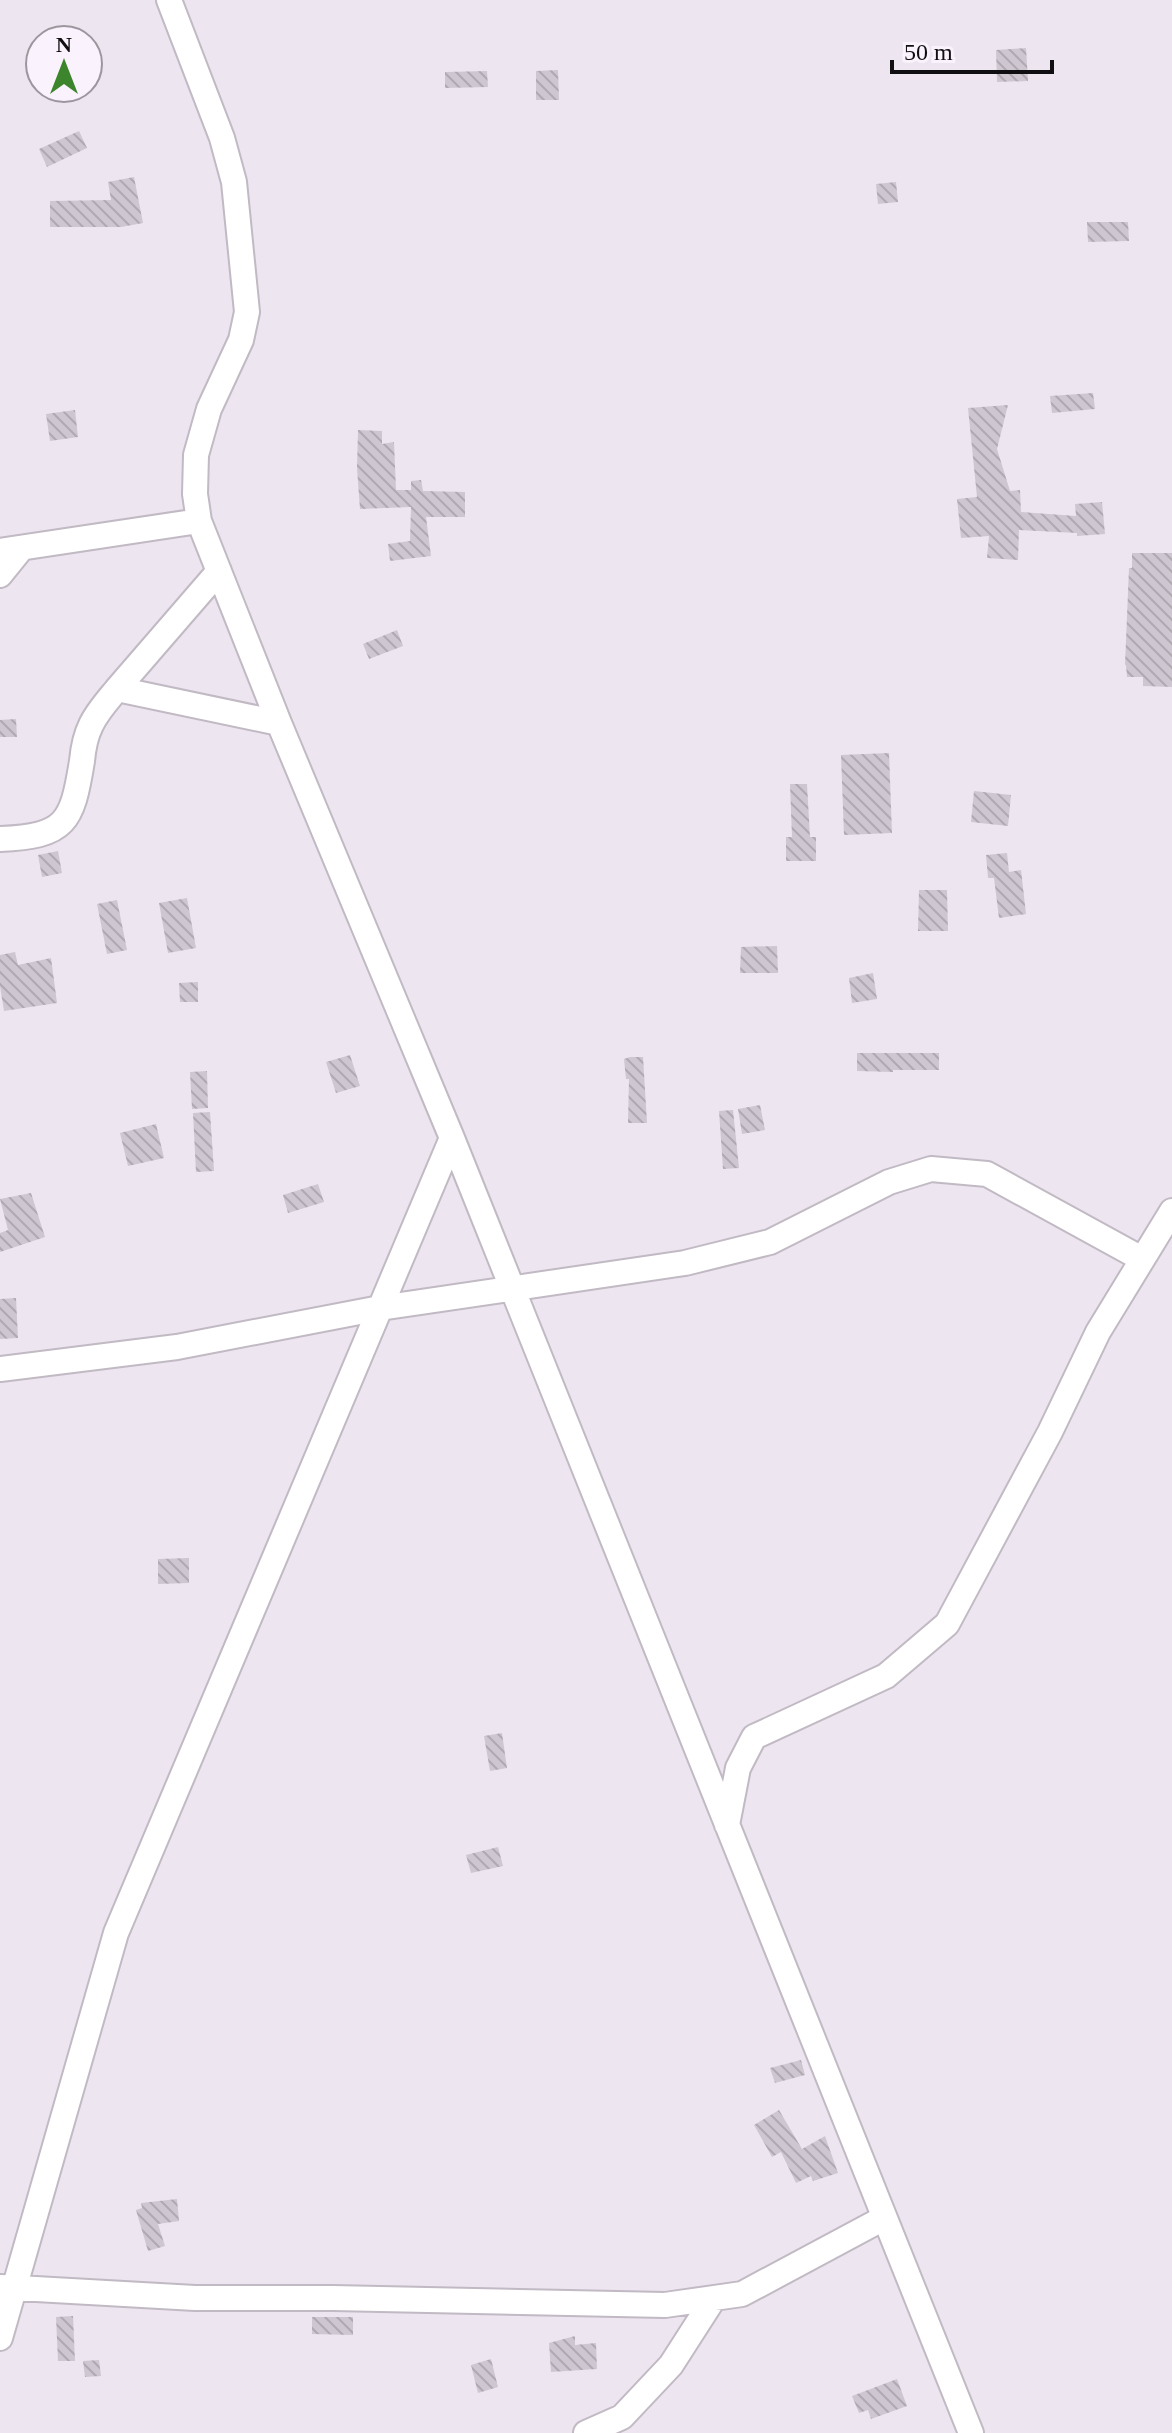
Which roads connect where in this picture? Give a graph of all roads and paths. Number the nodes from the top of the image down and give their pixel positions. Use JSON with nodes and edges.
{"nodes":[{"id":1,"x":169,"y":0,"type":"edge"},
{"id":2,"x":199,"y":521,"type":"junction"},
{"id":3,"x":10,"y":550,"type":"edge"},
{"id":4,"x":219,"y":571,"type":"junction"},
{"id":5,"x":0,"y":575,"type":"edge"},
{"id":6,"x":117,"y":689,"type":"junction"},
{"id":7,"x":279,"y":723,"type":"junction"},
{"id":8,"x":0,"y":839,"type":"edge"},
{"id":9,"x":452,"y":1138,"type":"junction"},
{"id":10,"x":1172,"y":1211,"type":"edge"},
{"id":11,"x":1142,"y":1259,"type":"junction"},
{"id":12,"x":511,"y":1288,"type":"junction"},
{"id":13,"x":380,"y":1308,"type":"junction"},
{"id":14,"x":0,"y":1369,"type":"edge"},
{"id":15,"x":727,"y":1826,"type":"junction"},
{"id":16,"x":884,"y":2218,"type":"junction"},
{"id":17,"x":7,"y":2287,"type":"edge"},
{"id":18,"x":714,"y":2298,"type":"junction"},
{"id":19,"x":0,"y":2338,"type":"edge"},
{"id":20,"x":586,"y":2433,"type":"edge"},
{"id":21,"x":971,"y":2433,"type":"edge"}],
"edges":[{"from":1,"to":2,"type":"street"},
{"from":2,"to":3,"type":"street"},
{"from":2,"to":4,"type":"street"},
{"from":3,"to":5,"type":"street"},
{"from":4,"to":6,"type":"street"},
{"from":4,"to":7,"type":"street"},
{"from":6,"to":7,"type":"street"},
{"from":6,"to":8,"type":"street"},
{"from":7,"to":9,"type":"street"},
{"from":9,"to":12,"type":"street"},
{"from":9,"to":13,"type":"street"},
{"from":10,"to":11,"type":"street"},
{"from":11,"to":12,"type":"street"},
{"from":11,"to":15,"type":"street"},
{"from":12,"to":13,"type":"street"},
{"from":12,"to":15,"type":"street"},
{"from":13,"to":14,"type":"street"},
{"from":13,"to":17,"type":"street"},
{"from":15,"to":16,"type":"street"},
{"from":16,"to":18,"type":"street"},
{"from":16,"to":21,"type":"street"},
{"from":17,"to":18,"type":"street"},
{"from":17,"to":19,"type":"street"},
{"from":18,"to":20,"type":"street"}]}
